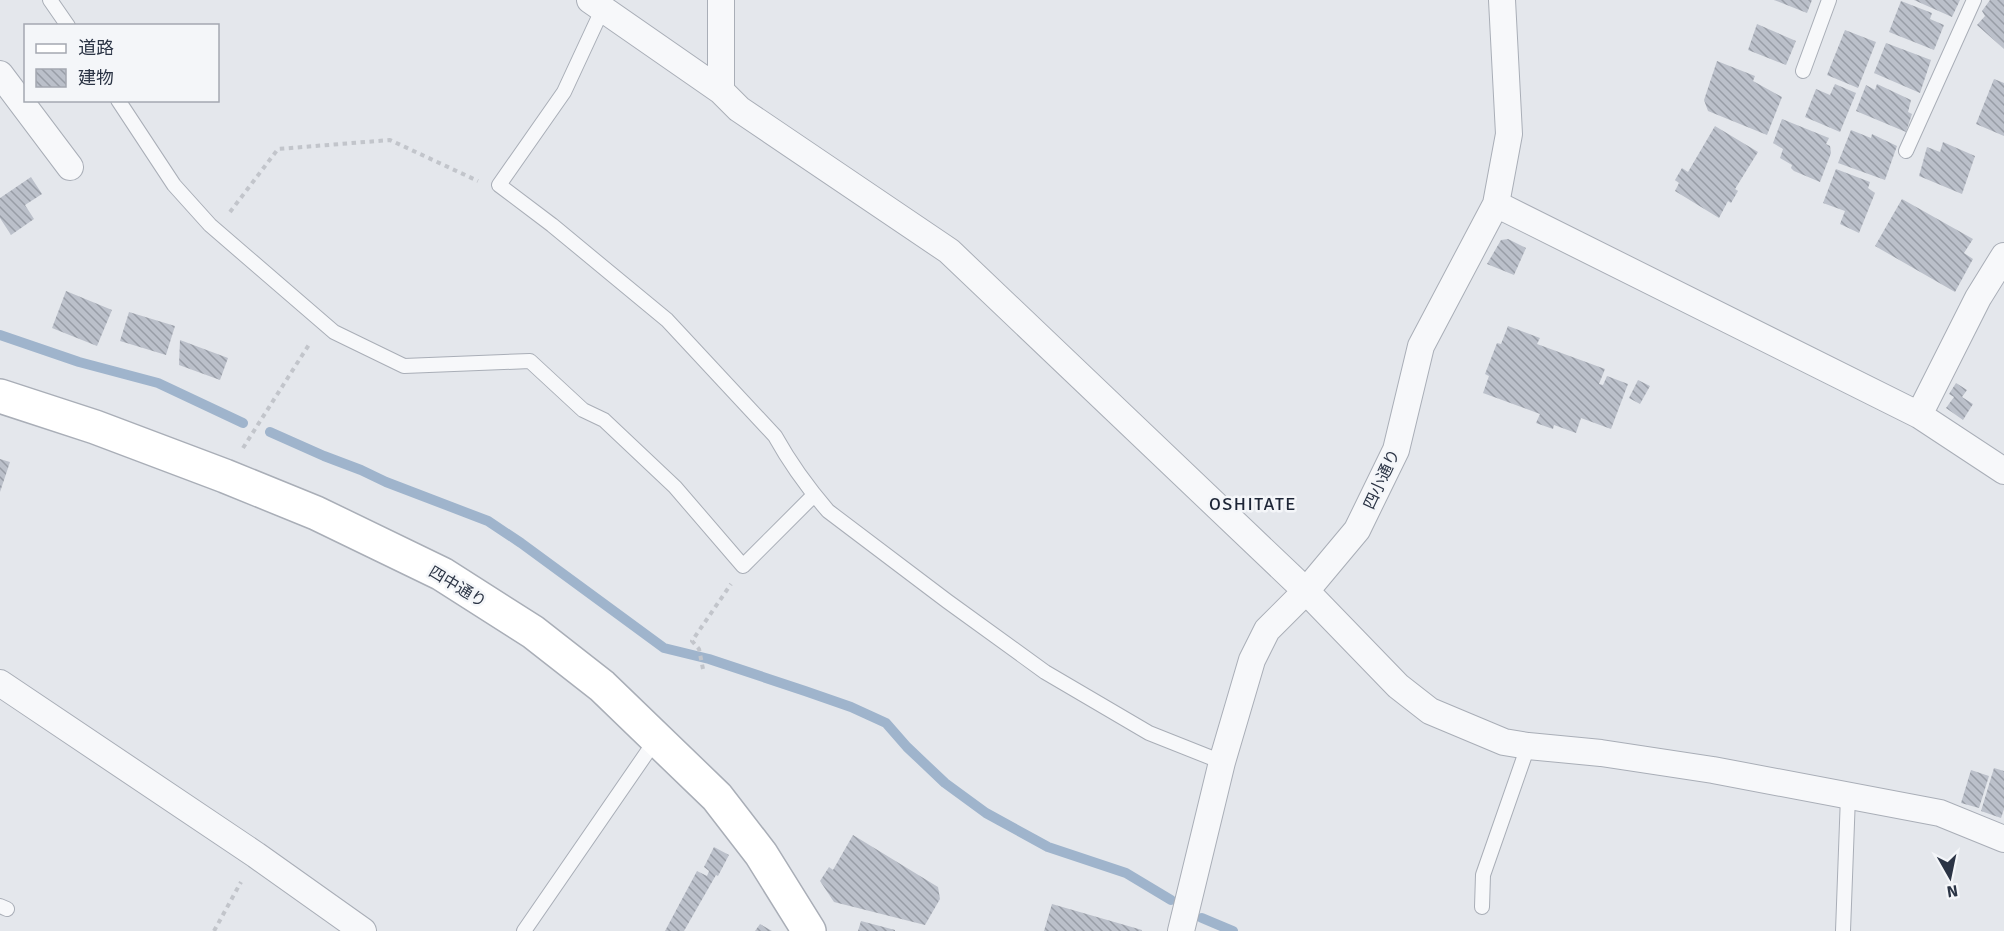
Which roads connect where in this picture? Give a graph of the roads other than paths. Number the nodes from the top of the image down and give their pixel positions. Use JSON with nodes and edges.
{"nodes":[{"id":1,"x":50,"y":0,"type":"edge"},
{"id":2,"x":721,"y":0,"type":"edge"},
{"id":3,"x":1502,"y":0,"type":"edge"},
{"id":4,"x":1828,"y":0,"type":"edge"},
{"id":5,"x":1974,"y":0,"type":"edge"},
{"id":6,"x":597,"y":4,"type":"edge"},
{"id":7,"x":67,"y":24,"type":"edge"},
{"id":8,"x":1803,"y":72,"type":"dead end"},
{"id":9,"x":0,"y":74,"type":"edge"},
{"id":10,"x":721,"y":91,"type":"junction"},
{"id":11,"x":119,"y":102,"type":"edge"},
{"id":12,"x":1906,"y":151,"type":"dead end"},
{"id":13,"x":70,"y":167,"type":"dead end"},
{"id":14,"x":1496,"y":204,"type":"junction"},
{"id":15,"x":2004,"y":256,"type":"edge"},
{"id":16,"x":0,"y":396,"type":"edge"},
{"id":17,"x":1919,"y":415,"type":"junction"},
{"id":18,"x":2004,"y":471,"type":"edge"},
{"id":19,"x":814,"y":495,"type":"junction"},
{"id":20,"x":1306,"y":591,"type":"junction"},
{"id":21,"x":0,"y":683,"type":"edge"},
{"id":22,"x":657,"y":738,"type":"junction"},
{"id":23,"x":1528,"y":746,"type":"junction"},
{"id":24,"x":1222,"y":762,"type":"junction"},
{"id":25,"x":1848,"y":796,"type":"junction"},
{"id":26,"x":2004,"y":839,"type":"edge"},
{"id":27,"x":1482,"y":907,"type":"dead end"},
{"id":28,"x":800,"y":928,"type":"edge"},
{"id":29,"x":363,"y":931,"type":"edge"},
{"id":30,"x":524,"y":931,"type":"edge"},
{"id":31,"x":1182,"y":931,"type":"edge"},
{"id":32,"x":1844,"y":931,"type":"edge"}],
"edges":[{"from":1,"to":7,"type":"lane"},
{"from":2,"to":10,"type":"street"},
{"from":3,"to":14,"type":"street","name":"四小通り"},
{"from":4,"to":8,"type":"lane"},
{"from":5,"to":12,"type":"lane"},
{"from":6,"to":10,"type":"street"},
{"from":6,"to":19,"type":"lane"},
{"from":9,"to":13,"type":"street"},
{"from":10,"to":20,"type":"street"},
{"from":11,"to":19,"type":"lane"},
{"from":14,"to":17,"type":"street"},
{"from":14,"to":20,"type":"street","name":"四小通り"},
{"from":15,"to":17,"type":"street"},
{"from":16,"to":22,"type":"street","name":"四中通り"},
{"from":17,"to":18,"type":"street"},
{"from":19,"to":24,"type":"lane"},
{"from":20,"to":23,"type":"street"},
{"from":20,"to":24,"type":"street","name":"四小通り"},
{"from":21,"to":29,"type":"street"},
{"from":22,"to":28,"type":"street","name":"四中通り"},
{"from":22,"to":30,"type":"lane"},
{"from":23,"to":25,"type":"street"},
{"from":23,"to":27,"type":"lane"},
{"from":24,"to":31,"type":"street","name":"四小通り"},
{"from":25,"to":26,"type":"street"},
{"from":25,"to":32,"type":"lane"}]}
